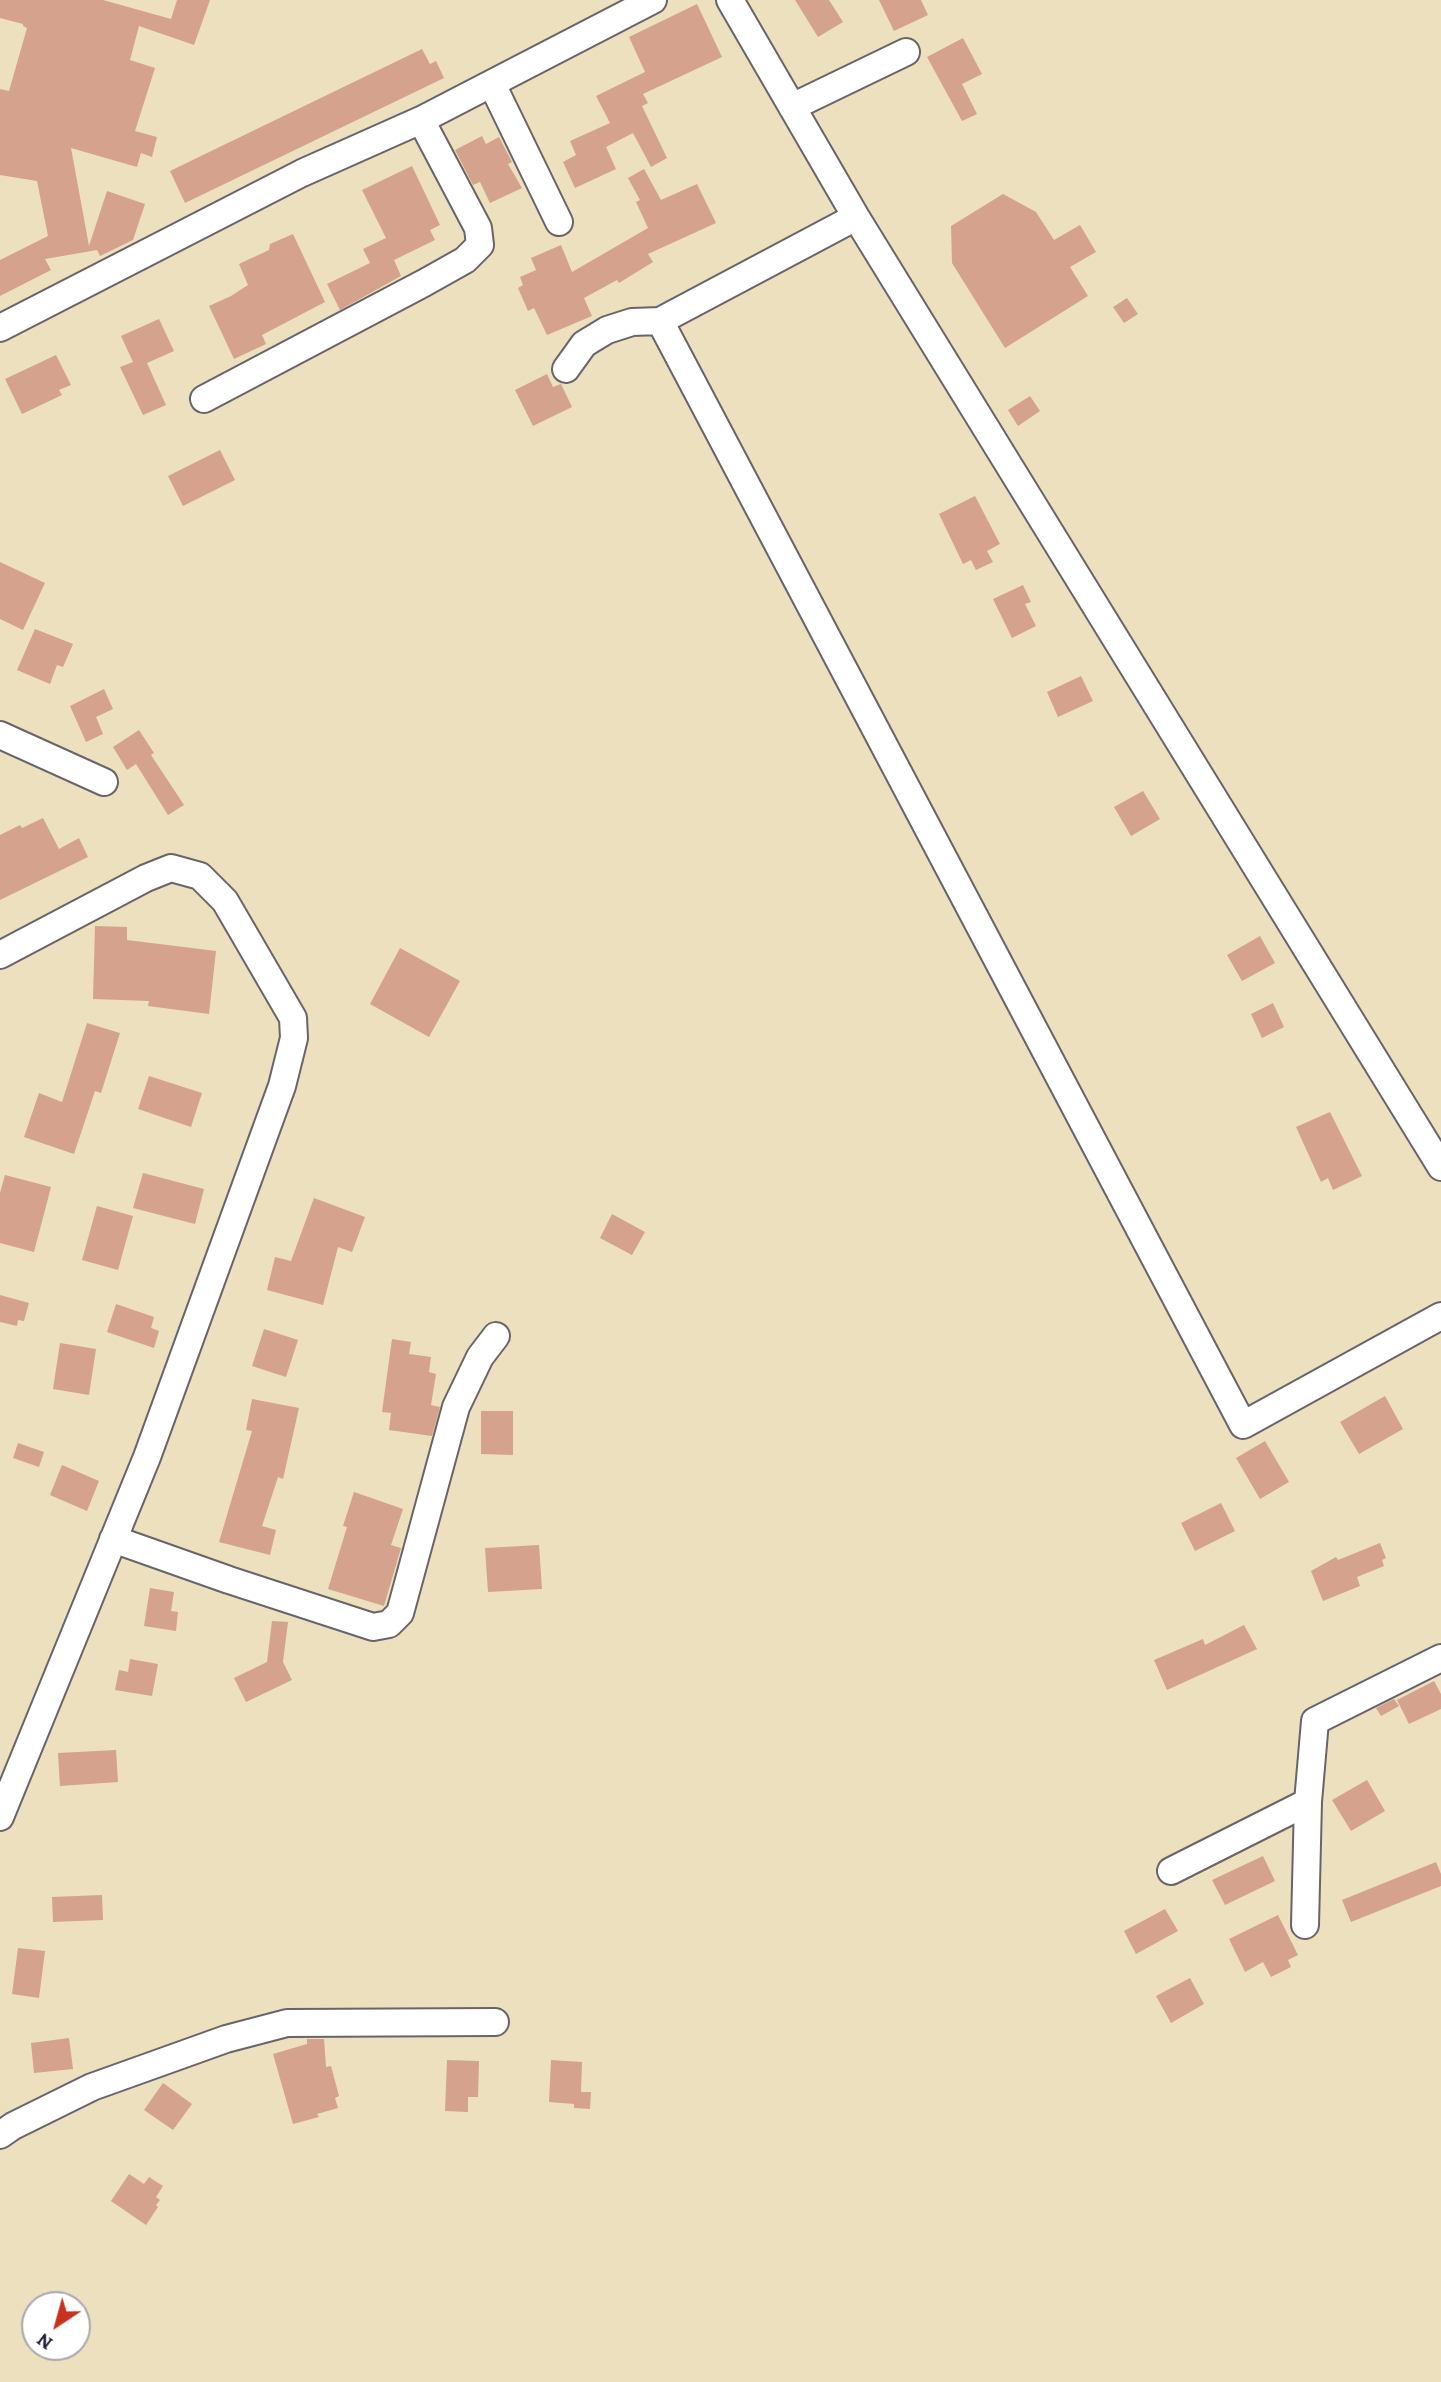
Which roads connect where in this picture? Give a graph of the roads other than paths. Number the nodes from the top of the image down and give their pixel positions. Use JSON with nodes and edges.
{"nodes":[{"id":1,"x":653,"y":0,"type":"edge"},
{"id":2,"x":730,"y":0,"type":"edge"},
{"id":3,"x":906,"y":52,"type":"dead end"},
{"id":4,"x":492,"y":83,"type":"junction"},
{"id":5,"x":792,"y":107,"type":"junction"},
{"id":6,"x":421,"y":120,"type":"junction"},
{"id":7,"x":856,"y":217,"type":"junction"},
{"id":8,"x":559,"y":222,"type":"dead end"},
{"id":9,"x":660,"y":321,"type":"junction"},
{"id":10,"x":0,"y":328,"type":"edge"},
{"id":11,"x":566,"y":369,"type":"dead end"},
{"id":12,"x":204,"y":399,"type":"dead end"},
{"id":13,"x":0,"y":735,"type":"edge"},
{"id":14,"x":104,"y":782,"type":"dead end"},
{"id":15,"x":0,"y":955,"type":"edge"},
{"id":16,"x":1441,"y":1167,"type":"edge"},
{"id":17,"x":1441,"y":1317,"type":"edge"},
{"id":18,"x":496,"y":1336,"type":"dead end"},
{"id":19,"x":113,"y":1539,"type":"junction"},
{"id":20,"x":1441,"y":1658,"type":"edge"},
{"id":21,"x":1308,"y":1802,"type":"junction"},
{"id":22,"x":0,"y":1817,"type":"edge"},
{"id":23,"x":1171,"y":1871,"type":"dead end"},
{"id":24,"x":1305,"y":1925,"type":"dead end"},
{"id":25,"x":495,"y":2022,"type":"dead end"},
{"id":26,"x":0,"y":2135,"type":"edge"}],
"edges":[{"from":1,"to":4,"type":"street"},
{"from":2,"to":5,"type":"street"},
{"from":3,"to":5,"type":"street"},
{"from":4,"to":6,"type":"street"},
{"from":4,"to":8,"type":"street"},
{"from":5,"to":7,"type":"street"},
{"from":6,"to":10,"type":"street"},
{"from":6,"to":12,"type":"street"},
{"from":7,"to":9,"type":"street"},
{"from":7,"to":16,"type":"street"},
{"from":9,"to":11,"type":"street"},
{"from":9,"to":17,"type":"street"},
{"from":13,"to":14,"type":"street"},
{"from":15,"to":19,"type":"street"},
{"from":18,"to":19,"type":"street"},
{"from":19,"to":22,"type":"street"},
{"from":20,"to":21,"type":"street"},
{"from":21,"to":23,"type":"street"},
{"from":21,"to":24,"type":"street"},
{"from":25,"to":26,"type":"street"}]}
